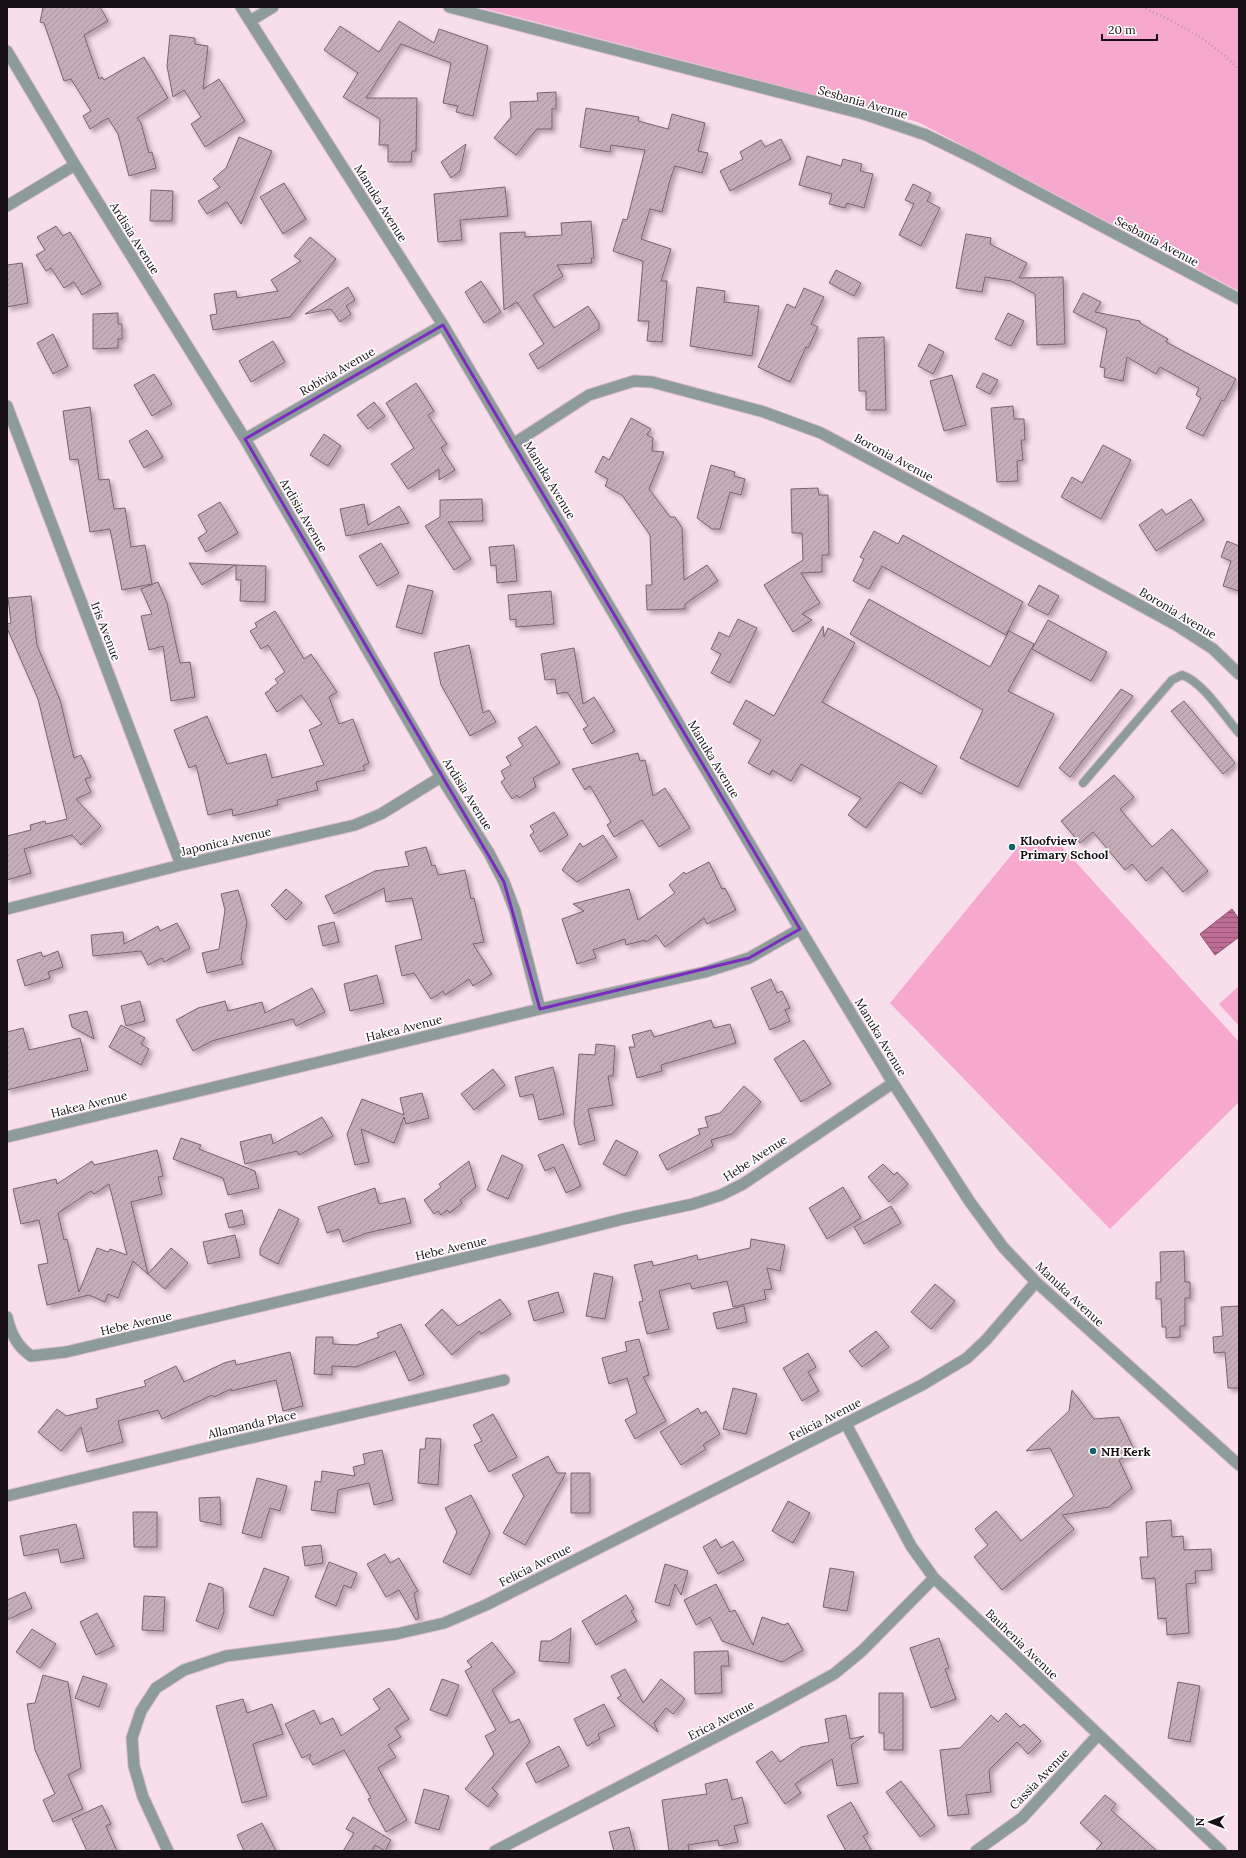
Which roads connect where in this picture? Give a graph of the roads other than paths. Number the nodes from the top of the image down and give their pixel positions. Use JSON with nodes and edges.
{"nodes":[{"id":1,"x":241,"y":7,"type":"edge"},
{"id":2,"x":273,"y":7,"type":"edge"},
{"id":3,"x":449,"y":7,"type":"edge"},
{"id":4,"x":250,"y":21,"type":"junction"},
{"id":5,"x":7,"y":52,"type":"edge"},
{"id":6,"x":75,"y":165,"type":"junction"},
{"id":7,"x":7,"y":206,"type":"edge"},
{"id":8,"x":1239,"y":299,"type":"edge"},
{"id":9,"x":443,"y":325,"type":"junction"},
{"id":10,"x":7,"y":406,"type":"edge"},
{"id":11,"x":245,"y":439,"type":"junction"},
{"id":12,"x":513,"y":444,"type":"junction"},
{"id":13,"x":1239,"y":674,"type":"edge"},
{"id":14,"x":1239,"y":733,"type":"edge"},
{"id":15,"x":441,"y":776,"type":"junction"},
{"id":16,"x":1083,"y":784,"type":"dead end"},
{"id":17,"x":181,"y":865,"type":"junction"},
{"id":18,"x":7,"y":909,"type":"edge"},
{"id":19,"x":800,"y":929,"type":"junction"},
{"id":20,"x":540,"y":1009,"type":"junction"},
{"id":21,"x":893,"y":1083,"type":"junction"},
{"id":22,"x":7,"y":1137,"type":"edge"},
{"id":23,"x":1036,"y":1282,"type":"junction"},
{"id":24,"x":7,"y":1317,"type":"edge"},
{"id":25,"x":504,"y":1380,"type":"dead end"},
{"id":26,"x":846,"y":1424,"type":"junction"},
{"id":27,"x":1239,"y":1465,"type":"edge"},
{"id":28,"x":7,"y":1496,"type":"edge"},
{"id":29,"x":934,"y":1578,"type":"junction"},
{"id":30,"x":1098,"y":1735,"type":"junction"},
{"id":31,"x":168,"y":1851,"type":"edge"},
{"id":32,"x":495,"y":1851,"type":"edge"},
{"id":33,"x":976,"y":1851,"type":"edge"},
{"id":34,"x":1221,"y":1851,"type":"edge"}],
"edges":[{"from":1,"to":4,"type":"street","name":"Manuka Avenue"},
{"from":2,"to":4,"type":"street"},
{"from":3,"to":8,"type":"street","name":"Sesbania Avenue"},
{"from":4,"to":9,"type":"street","name":"Manuka Avenue"},
{"from":5,"to":6,"type":"street","name":"Ardisia Avenue"},
{"from":6,"to":7,"type":"street"},
{"from":6,"to":11,"type":"street","name":"Ardisia Avenue"},
{"from":9,"to":11,"type":"street","name":"Robivia Avenue"},
{"from":9,"to":12,"type":"street","name":"Manuka Avenue"},
{"from":10,"to":17,"type":"street","name":"Iris Avenue"},
{"from":11,"to":15,"type":"street","name":"Ardisia Avenue"},
{"from":12,"to":13,"type":"street","name":"Boronia Avenue"},
{"from":12,"to":19,"type":"street","name":"Manuka Avenue"},
{"from":14,"to":16,"type":"lane"},
{"from":15,"to":17,"type":"street","name":"Japonica Avenue"},
{"from":15,"to":20,"type":"street","name":"Ardisia Avenue"},
{"from":17,"to":18,"type":"street","name":"Japonica Avenue"},
{"from":19,"to":20,"type":"street","name":"Hakea Avenue"},
{"from":19,"to":21,"type":"street","name":"Manuka Avenue"},
{"from":20,"to":22,"type":"street","name":"Hakea Avenue"},
{"from":21,"to":23,"type":"street","name":"Manuka Avenue"},
{"from":21,"to":24,"type":"street","name":"Hebe Avenue"},
{"from":23,"to":26,"type":"street","name":"Felicia Avenue"},
{"from":23,"to":27,"type":"street","name":"Manuka Avenue"},
{"from":25,"to":28,"type":"street","name":"Allamanda Place"},
{"from":26,"to":29,"type":"street","name":"Bauhenia Avenue"},
{"from":26,"to":31,"type":"street","name":"Felicia Avenue"},
{"from":29,"to":30,"type":"street","name":"Bauhenia Avenue"},
{"from":29,"to":32,"type":"street","name":"Erica Avenue"},
{"from":30,"to":33,"type":"street","name":"Cassia Avenue"},
{"from":30,"to":34,"type":"street","name":"Bauhenia Avenue"}]}
